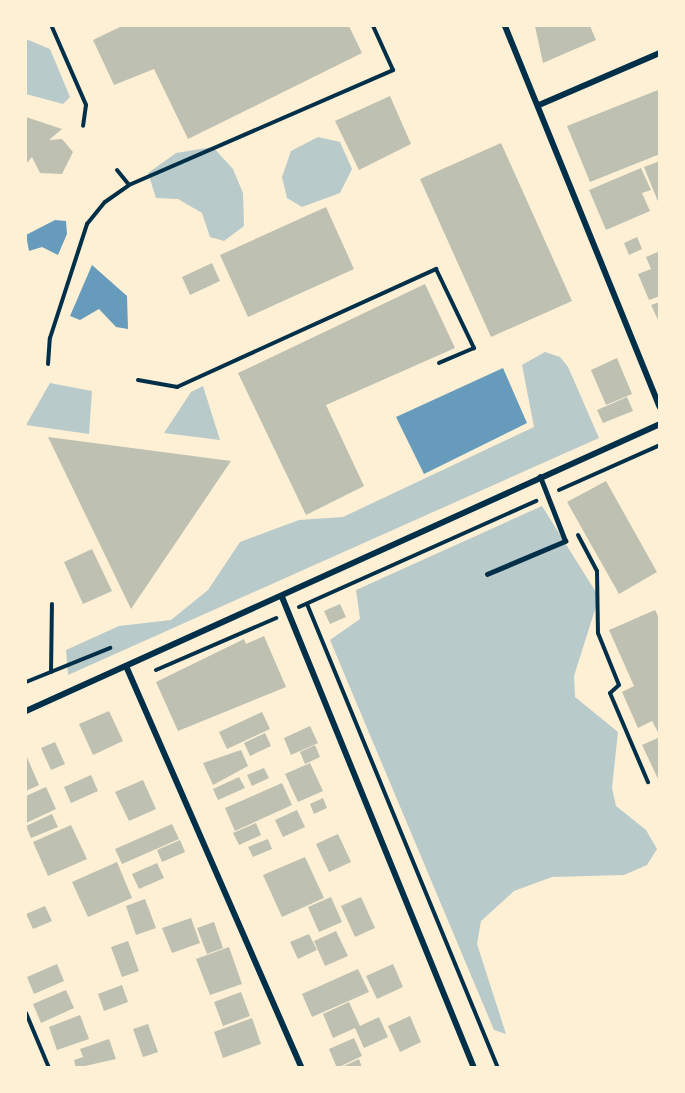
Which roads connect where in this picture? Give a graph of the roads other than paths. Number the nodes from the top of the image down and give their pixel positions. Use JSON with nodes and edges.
{"nodes":[{"id":1,"x":505,"y":26,"type":"edge"},
{"id":2,"x":660,"y":53,"type":"edge"},
{"id":3,"x":539,"y":105,"type":"junction"},
{"id":4,"x":660,"y":407,"type":"edge"},
{"id":5,"x":660,"y":424,"type":"edge"},
{"id":6,"x":540,"y":477,"type":"junction"},
{"id":7,"x":487,"y":574,"type":"dead end"},
{"id":8,"x":282,"y":597,"type":"junction"},
{"id":9,"x":126,"y":666,"type":"junction"},
{"id":10,"x":26,"y":711,"type":"edge"},
{"id":11,"x":302,"y":1068,"type":"edge"},
{"id":12,"x":474,"y":1068,"type":"edge"}],
"edges":[{"from":1,"to":3,"type":"street"},
{"from":2,"to":3,"type":"street"},
{"from":3,"to":4,"type":"street"},
{"from":5,"to":6,"type":"street"},
{"from":6,"to":7,"type":"lane"},
{"from":6,"to":8,"type":"street"},
{"from":8,"to":9,"type":"street"},
{"from":8,"to":12,"type":"street"},
{"from":9,"to":10,"type":"street"},
{"from":9,"to":11,"type":"street"}]}
